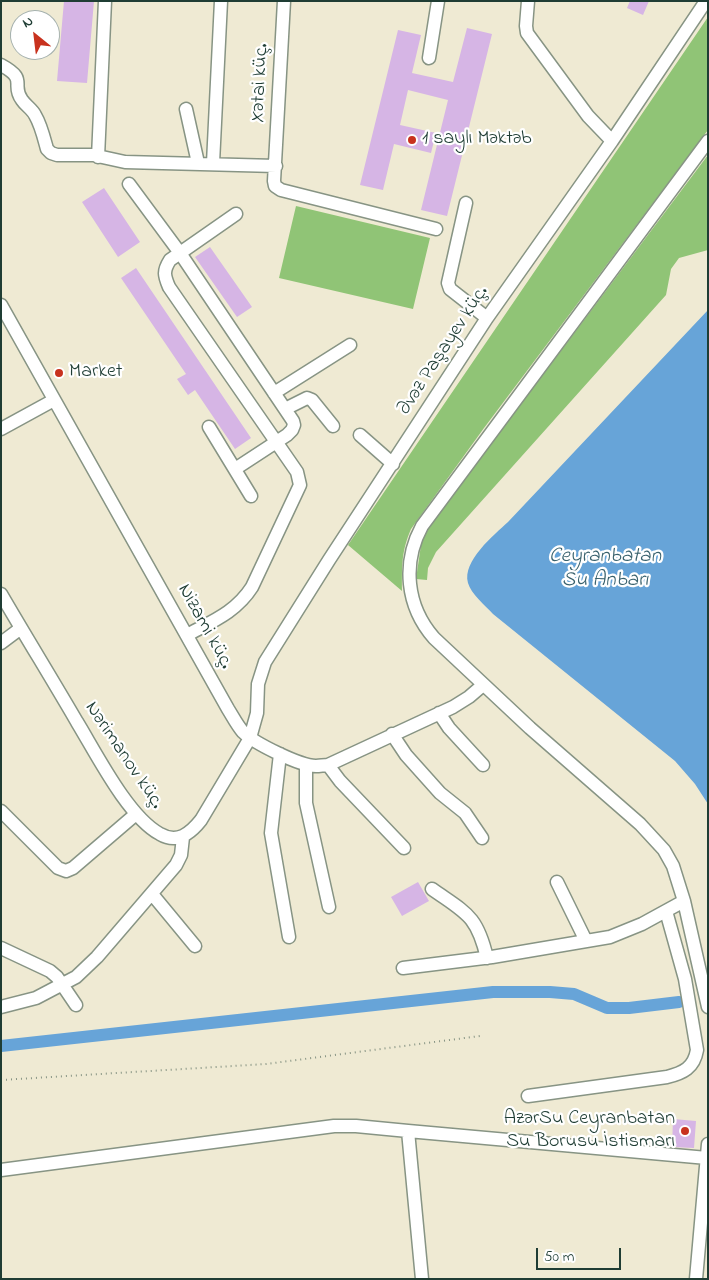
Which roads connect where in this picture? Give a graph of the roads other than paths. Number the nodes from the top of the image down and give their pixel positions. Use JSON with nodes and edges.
{"nodes":[{"id":1,"x":105,"y":1,"type":"edge"},
{"id":2,"x":220,"y":1,"type":"edge"},
{"id":3,"x":284,"y":1,"type":"edge"},
{"id":4,"x":438,"y":1,"type":"edge"},
{"id":5,"x":528,"y":1,"type":"edge"},
{"id":6,"x":706,"y":1,"type":"edge"},
{"id":7,"x":428,"y":58,"type":"dead end"},
{"id":8,"x":1,"y":65,"type":"edge"},
{"id":9,"x":186,"y":109,"type":"dead end"},
{"id":10,"x":612,"y":141,"type":"junction"},
{"id":11,"x":708,"y":142,"type":"edge"},
{"id":12,"x":98,"y":157,"type":"junction"},
{"id":13,"x":198,"y":164,"type":"junction"},
{"id":14,"x":213,"y":164,"type":"junction"},
{"id":15,"x":276,"y":166,"type":"junction"},
{"id":16,"x":130,"y":184,"type":"dead end"},
{"id":17,"x":466,"y":203,"type":"dead end"},
{"id":18,"x":236,"y":214,"type":"dead end"},
{"id":19,"x":436,"y":229,"type":"dead end"},
{"id":20,"x":180,"y":254,"type":"junction"},
{"id":21,"x":1,"y":305,"type":"edge"},
{"id":22,"x":487,"y":318,"type":"junction"},
{"id":23,"x":350,"y":345,"type":"dead end"},
{"id":24,"x":274,"y":393,"type":"junction"},
{"id":25,"x":54,"y":400,"type":"junction"},
{"id":26,"x":285,"y":409,"type":"junction"},
{"id":27,"x":333,"y":426,"type":"dead end"},
{"id":28,"x":208,"y":427,"type":"dead end"},
{"id":29,"x":1,"y":429,"type":"edge"},
{"id":30,"x":360,"y":435,"type":"dead end"},
{"id":31,"x":276,"y":443,"type":"junction"},
{"id":32,"x":393,"y":464,"type":"junction"},
{"id":33,"x":235,"y":469,"type":"junction"},
{"id":34,"x":251,"y":496,"type":"dead end"},
{"id":35,"x":1,"y":594,"type":"edge"},
{"id":36,"x":21,"y":628,"type":"junction"},
{"id":37,"x":188,"y":635,"type":"junction"},
{"id":38,"x":1,"y":643,"type":"edge"},
{"id":39,"x":483,"y":685,"type":"junction"},
{"id":40,"x":439,"y":713,"type":"junction"},
{"id":41,"x":392,"y":734,"type":"junction"},
{"id":42,"x":250,"y":738,"type":"junction"},
{"id":43,"x":280,"y":754,"type":"junction"},
{"id":44,"x":306,"y":765,"type":"junction"},
{"id":45,"x":328,"y":765,"type":"junction"},
{"id":46,"x":483,"y":765,"type":"dead end"},
{"id":47,"x":1,"y":811,"type":"edge"},
{"id":48,"x":136,"y":814,"type":"junction"},
{"id":49,"x":183,"y":837,"type":"junction"},
{"id":50,"x":482,"y":838,"type":"dead end"},
{"id":51,"x":404,"y":848,"type":"dead end"},
{"id":52,"x":557,"y":882,"type":"dead end"},
{"id":53,"x":432,"y":889,"type":"dead end"},
{"id":54,"x":152,"y":894,"type":"junction"},
{"id":55,"x":684,"y":901,"type":"junction"},
{"id":56,"x":329,"y":907,"type":"dead end"},
{"id":57,"x":666,"y":911,"type":"junction"},
{"id":58,"x":289,"y":937,"type":"dead end"},
{"id":59,"x":586,"y":941,"type":"junction"},
{"id":60,"x":195,"y":946,"type":"dead end"},
{"id":61,"x":1,"y":948,"type":"edge"},
{"id":62,"x":488,"y":958,"type":"junction"},
{"id":63,"x":403,"y":968,"type":"dead end"},
{"id":64,"x":62,"y":985,"type":"junction"},
{"id":65,"x":76,"y":1005,"type":"dead end"},
{"id":66,"x":1,"y":1007,"type":"edge"},
{"id":67,"x":708,"y":1007,"type":"edge"},
{"id":68,"x":528,"y":1096,"type":"dead end"},
{"id":69,"x":408,"y":1131,"type":"junction"},
{"id":70,"x":708,"y":1144,"type":"edge"},
{"id":71,"x":707,"y":1158,"type":"edge"},
{"id":72,"x":1,"y":1170,"type":"edge"},
{"id":73,"x":422,"y":1279,"type":"edge"},
{"id":74,"x":696,"y":1279,"type":"edge"}],
"edges":[{"from":1,"to":12,"type":"street"},
{"from":2,"to":14,"type":"street"},
{"from":3,"to":15,"type":"street","name":"Xətai küç."},
{"from":4,"to":7,"type":"street"},
{"from":5,"to":10,"type":"street"},
{"from":6,"to":10,"type":"street","name":"Əvəz Paşayev küç."},
{"from":8,"to":12,"type":"street"},
{"from":9,"to":13,"type":"street"},
{"from":10,"to":22,"type":"street","name":"Əvəz Paşayev küç."},
{"from":11,"to":39,"type":"street"},
{"from":12,"to":13,"type":"street"},
{"from":13,"to":14,"type":"street"},
{"from":14,"to":15,"type":"street"},
{"from":15,"to":19,"type":"street","name":"Xətai küç."},
{"from":16,"to":20,"type":"street"},
{"from":17,"to":22,"type":"street"},
{"from":18,"to":20,"type":"street"},
{"from":20,"to":24,"type":"street"},
{"from":20,"to":31,"type":"street"},
{"from":21,"to":25,"type":"street","name":"Nizami küç."},
{"from":22,"to":32,"type":"street","name":"Əvəz Paşayev küç."},
{"from":23,"to":24,"type":"street"},
{"from":24,"to":26,"type":"street"},
{"from":25,"to":29,"type":"street"},
{"from":25,"to":37,"type":"street","name":"Nizami küç."},
{"from":26,"to":27,"type":"street"},
{"from":26,"to":31,"type":"street"},
{"from":28,"to":33,"type":"street"},
{"from":30,"to":32,"type":"street"},
{"from":31,"to":33,"type":"street"},
{"from":31,"to":37,"type":"street"},
{"from":32,"to":42,"type":"street","name":"Əvəz Paşayev küç."},
{"from":33,"to":34,"type":"street"},
{"from":35,"to":36,"type":"street","name":"Nərimanov küç."},
{"from":36,"to":38,"type":"street"},
{"from":36,"to":48,"type":"street","name":"Nərimanov küç."},
{"from":37,"to":42,"type":"street","name":"Nizami küç."},
{"from":39,"to":40,"type":"street","name":"Nizami küç."},
{"from":39,"to":55,"type":"street"},
{"from":40,"to":41,"type":"street","name":"Nizami küç."},
{"from":40,"to":46,"type":"street"},
{"from":41,"to":45,"type":"street","name":"Nizami küç."},
{"from":41,"to":50,"type":"street"},
{"from":42,"to":43,"type":"street","name":"Nizami küç."},
{"from":42,"to":49,"type":"street"},
{"from":43,"to":44,"type":"street","name":"Nizami küç."},
{"from":43,"to":58,"type":"street"},
{"from":44,"to":45,"type":"street","name":"Nizami küç."},
{"from":44,"to":56,"type":"street"},
{"from":45,"to":51,"type":"street"},
{"from":47,"to":48,"type":"street"},
{"from":48,"to":49,"type":"street","name":"Nərimanov küç."},
{"from":49,"to":54,"type":"street"},
{"from":52,"to":59,"type":"street"},
{"from":53,"to":62,"type":"street"},
{"from":54,"to":60,"type":"street"},
{"from":54,"to":64,"type":"street"},
{"from":55,"to":57,"type":"street"},
{"from":55,"to":67,"type":"street"},
{"from":57,"to":59,"type":"street"},
{"from":57,"to":68,"type":"street"},
{"from":59,"to":62,"type":"street"},
{"from":61,"to":64,"type":"street"},
{"from":62,"to":63,"type":"street"},
{"from":64,"to":65,"type":"street"},
{"from":64,"to":66,"type":"street"},
{"from":69,"to":71,"type":"street"},
{"from":69,"to":72,"type":"street"},
{"from":69,"to":73,"type":"street"},
{"from":70,"to":71,"type":"street"},
{"from":71,"to":74,"type":"street"}]}
